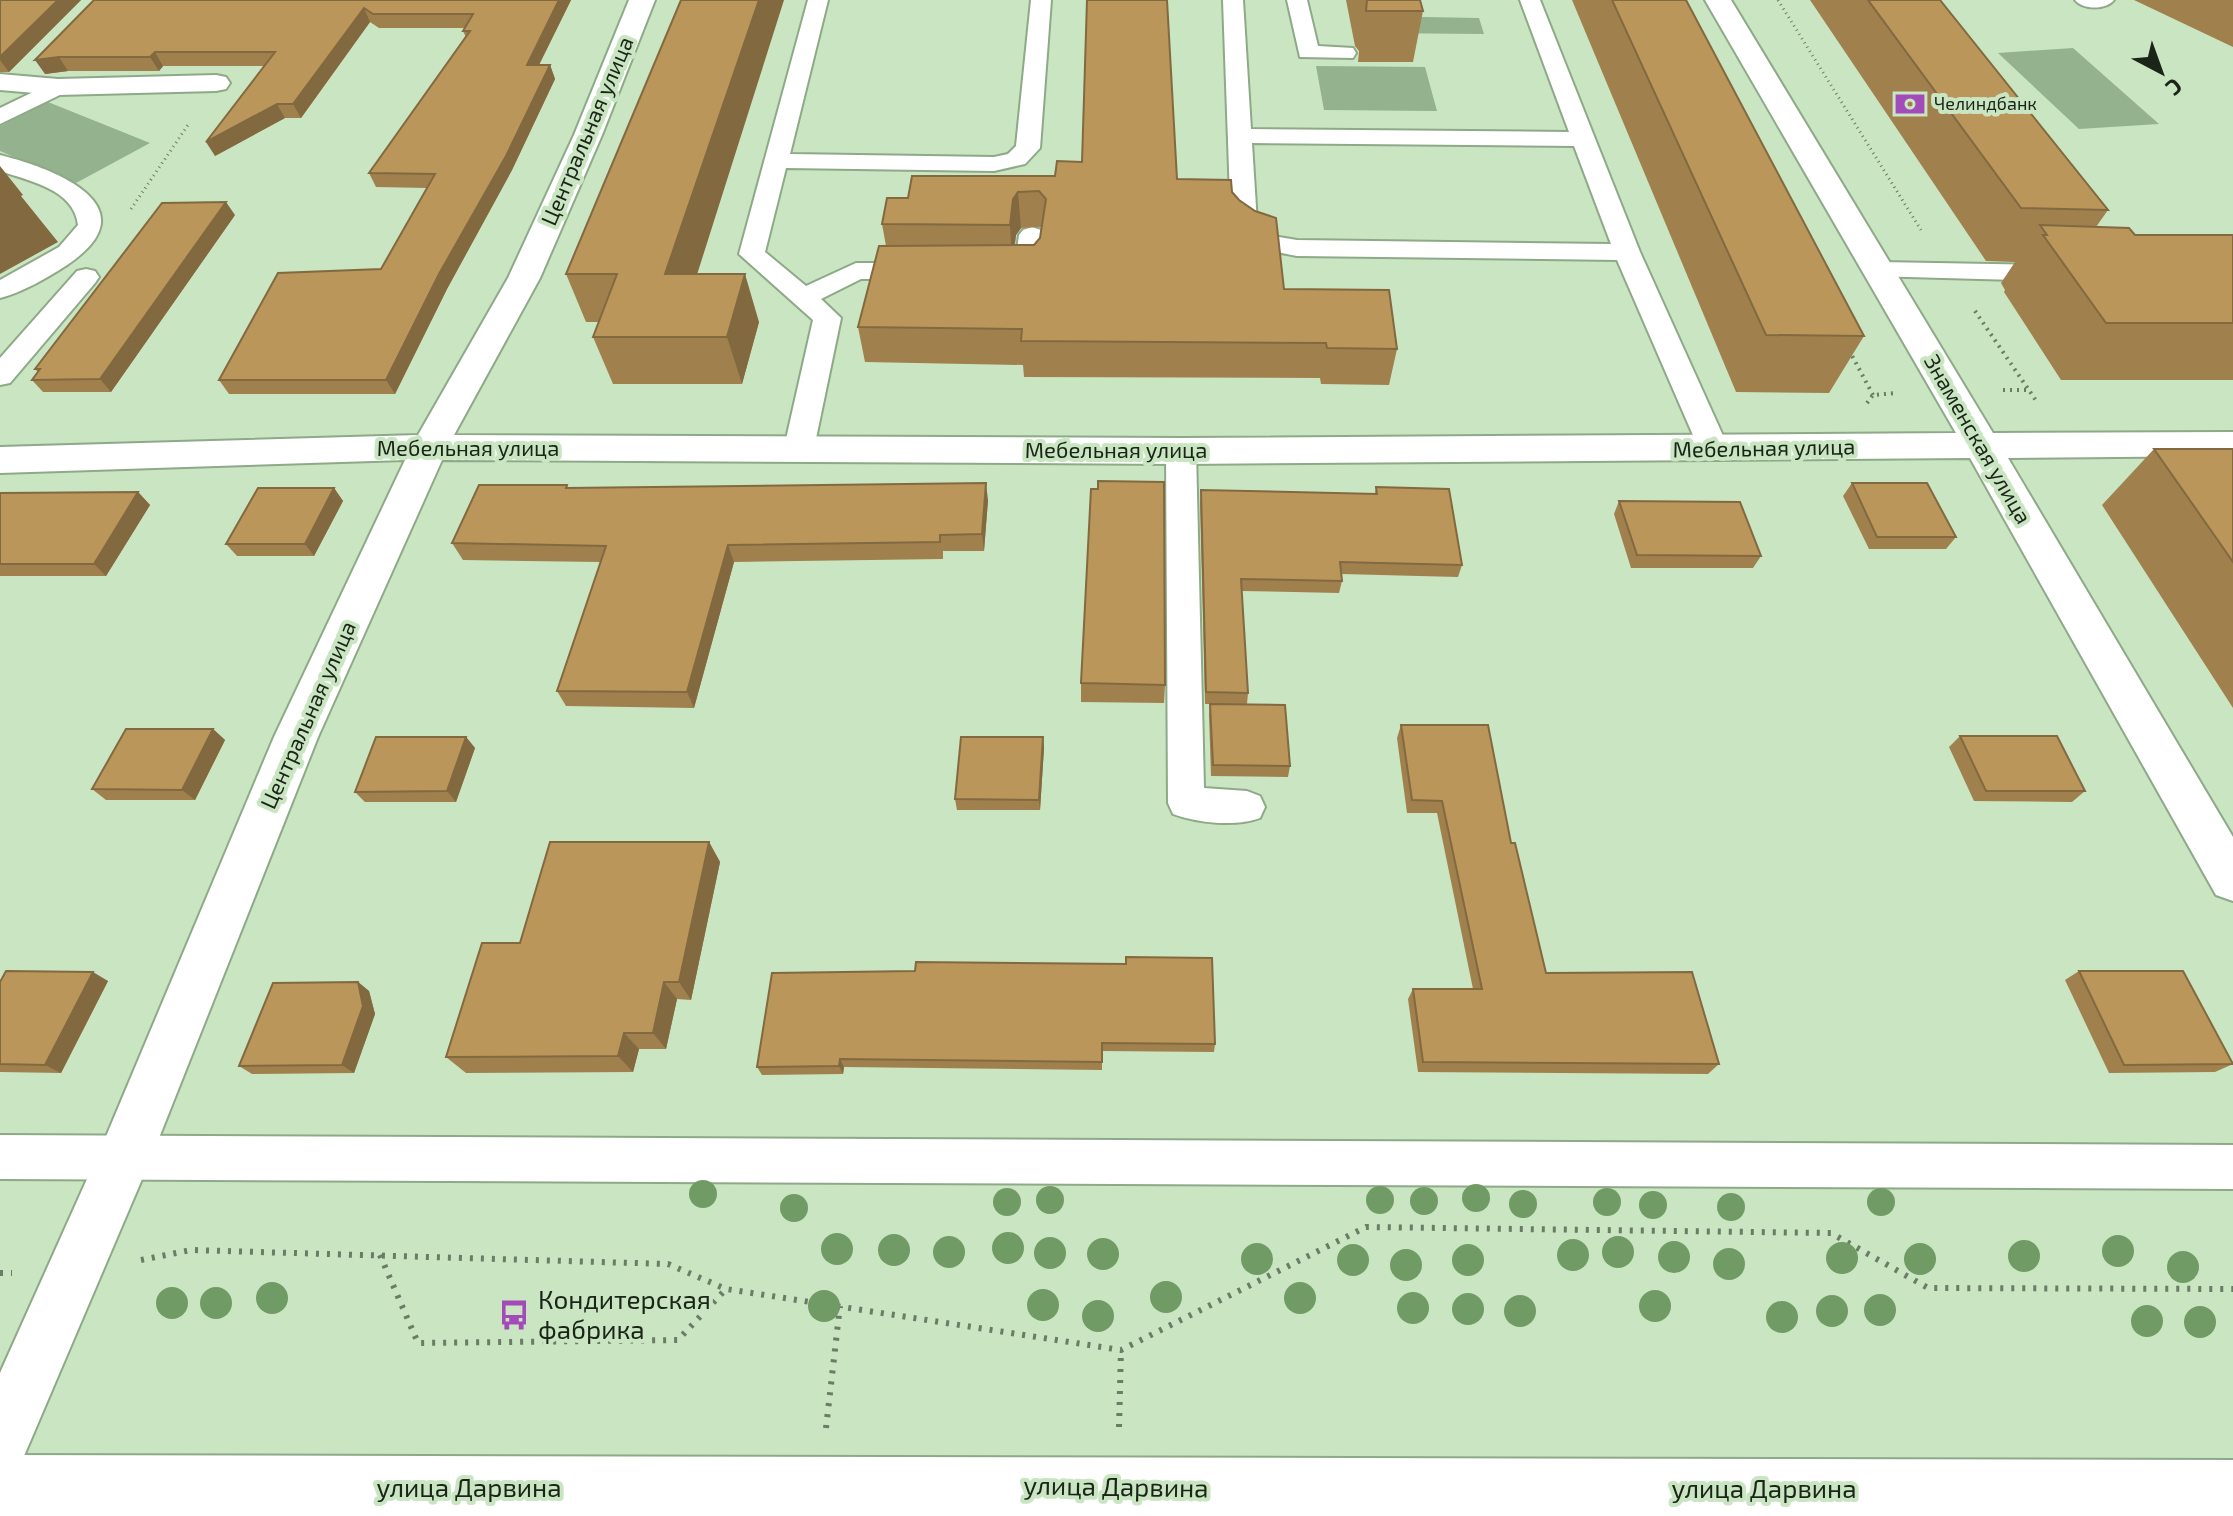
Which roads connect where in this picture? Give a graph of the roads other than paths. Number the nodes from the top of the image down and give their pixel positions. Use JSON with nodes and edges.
{"nodes":[{"id":1,"x":642,"y":0,"type":"edge"},
{"id":2,"x":818,"y":0,"type":"edge"},
{"id":3,"x":1041,"y":0,"type":"edge"},
{"id":4,"x":1233,"y":0,"type":"edge"},
{"id":5,"x":1297,"y":0,"type":"edge"},
{"id":6,"x":1530,"y":0,"type":"edge"},
{"id":7,"x":1718,"y":0,"type":"edge"},
{"id":8,"x":2085,"y":0,"type":"edge"},
{"id":9,"x":2104,"y":0,"type":"edge"},
{"id":10,"x":1345,"y":53,"type":"dead end"},
{"id":11,"x":39,"y":61,"type":"edge"},
{"id":12,"x":10,"y":82,"type":"edge"},
{"id":13,"x":216,"y":83,"type":"road end"},
{"id":14,"x":58,"y":87,"type":"junction"},
{"id":15,"x":0,"y":117,"type":"edge"},
{"id":16,"x":1238,"y":136,"type":"junction"},
{"id":17,"x":1582,"y":139,"type":"junction"},
{"id":18,"x":776,"y":161,"type":"junction"},
{"id":19,"x":0,"y":162,"type":"edge"},
{"id":20,"x":1032,"y":235,"type":"dead end"},
{"id":21,"x":1627,"y":252,"type":"junction"},
{"id":22,"x":1880,"y":270,"type":"junction"},
{"id":23,"x":949,"y":271,"type":"edge"},
{"id":24,"x":980,"y":272,"type":"edge"},
{"id":25,"x":2081,"y":274,"type":"edge"},
{"id":26,"x":86,"y":277,"type":"road end"},
{"id":27,"x":0,"y":290,"type":"edge"},
{"id":28,"x":803,"y":298,"type":"junction"},
{"id":29,"x":0,"y":376,"type":"edge"},
{"id":30,"x":1980,"y":444,"type":"junction"},
{"id":31,"x":429,"y":447,"type":"junction"},
{"id":32,"x":799,"y":448,"type":"junction"},
{"id":33,"x":1714,"y":449,"type":"junction"},
{"id":34,"x":2229,"y":449,"type":"edge"},
{"id":35,"x":1181,"y":451,"type":"junction"},
{"id":36,"x":0,"y":460,"type":"edge"},
{"id":37,"x":1247,"y":807,"type":"dead end"},
{"id":38,"x":2233,"y":880,"type":"edge"},
{"id":39,"x":0,"y":1157,"type":"edge"},
{"id":40,"x":124,"y":1158,"type":"junction"},
{"id":41,"x":2233,"y":1167,"type":"edge"},
{"id":42,"x":0,"y":1442,"type":"edge"},
{"id":43,"x":0,"y":1486,"type":"edge"},
{"id":44,"x":2233,"y":1491,"type":"edge"},
{"id":45,"x":976,"y":1501,"type":"edge"}],
"edges":[{"from":1,"to":31,"type":"street","name":"Центральная улица"},
{"from":2,"to":18,"type":"lane"},
{"from":3,"to":18,"type":"lane"},
{"from":4,"to":16,"type":"lane"},
{"from":5,"to":10,"type":"lane"},
{"from":6,"to":17,"type":"lane"},
{"from":7,"to":22,"type":"street","name":"Знаменская улица"},
{"from":8,"to":9,"type":"lane"},
{"from":11,"to":12,"type":"street"},
{"from":12,"to":14,"type":"street"},
{"from":13,"to":14,"type":"street"},
{"from":14,"to":15,"type":"lane"},
{"from":16,"to":17,"type":"lane"},
{"from":16,"to":21,"type":"lane"},
{"from":17,"to":21,"type":"lane"},
{"from":18,"to":28,"type":"lane"},
{"from":19,"to":27,"type":"lane"},
{"from":20,"to":24,"type":"lane"},
{"from":21,"to":33,"type":"lane"},
{"from":22,"to":25,"type":"lane"},
{"from":22,"to":30,"type":"street","name":"Знаменская улица"},
{"from":23,"to":28,"type":"lane"},
{"from":26,"to":29,"type":"lane"},
{"from":28,"to":32,"type":"lane"},
{"from":30,"to":33,"type":"street","name":"Мебельная улица"},
{"from":30,"to":34,"type":"street","name":"Мебельная улица"},
{"from":30,"to":38,"type":"street","name":"Знаменская улица"},
{"from":31,"to":32,"type":"street","name":"Мебельная улица"},
{"from":31,"to":36,"type":"street","name":"Мебельная улица"},
{"from":31,"to":40,"type":"street","name":"Центральная улица"},
{"from":32,"to":35,"type":"street","name":"Мебельная улица"},
{"from":33,"to":35,"type":"street","name":"Мебельная улица"},
{"from":35,"to":37,"type":"lane"},
{"from":39,"to":40,"type":"lane"},
{"from":40,"to":41,"type":"lane"},
{"from":40,"to":42,"type":"street","name":"Центральная улица"},
{"from":43,"to":45,"type":"street","name":"улица Дарвина"},
{"from":44,"to":45,"type":"street","name":"улица Дарвина"}]}
